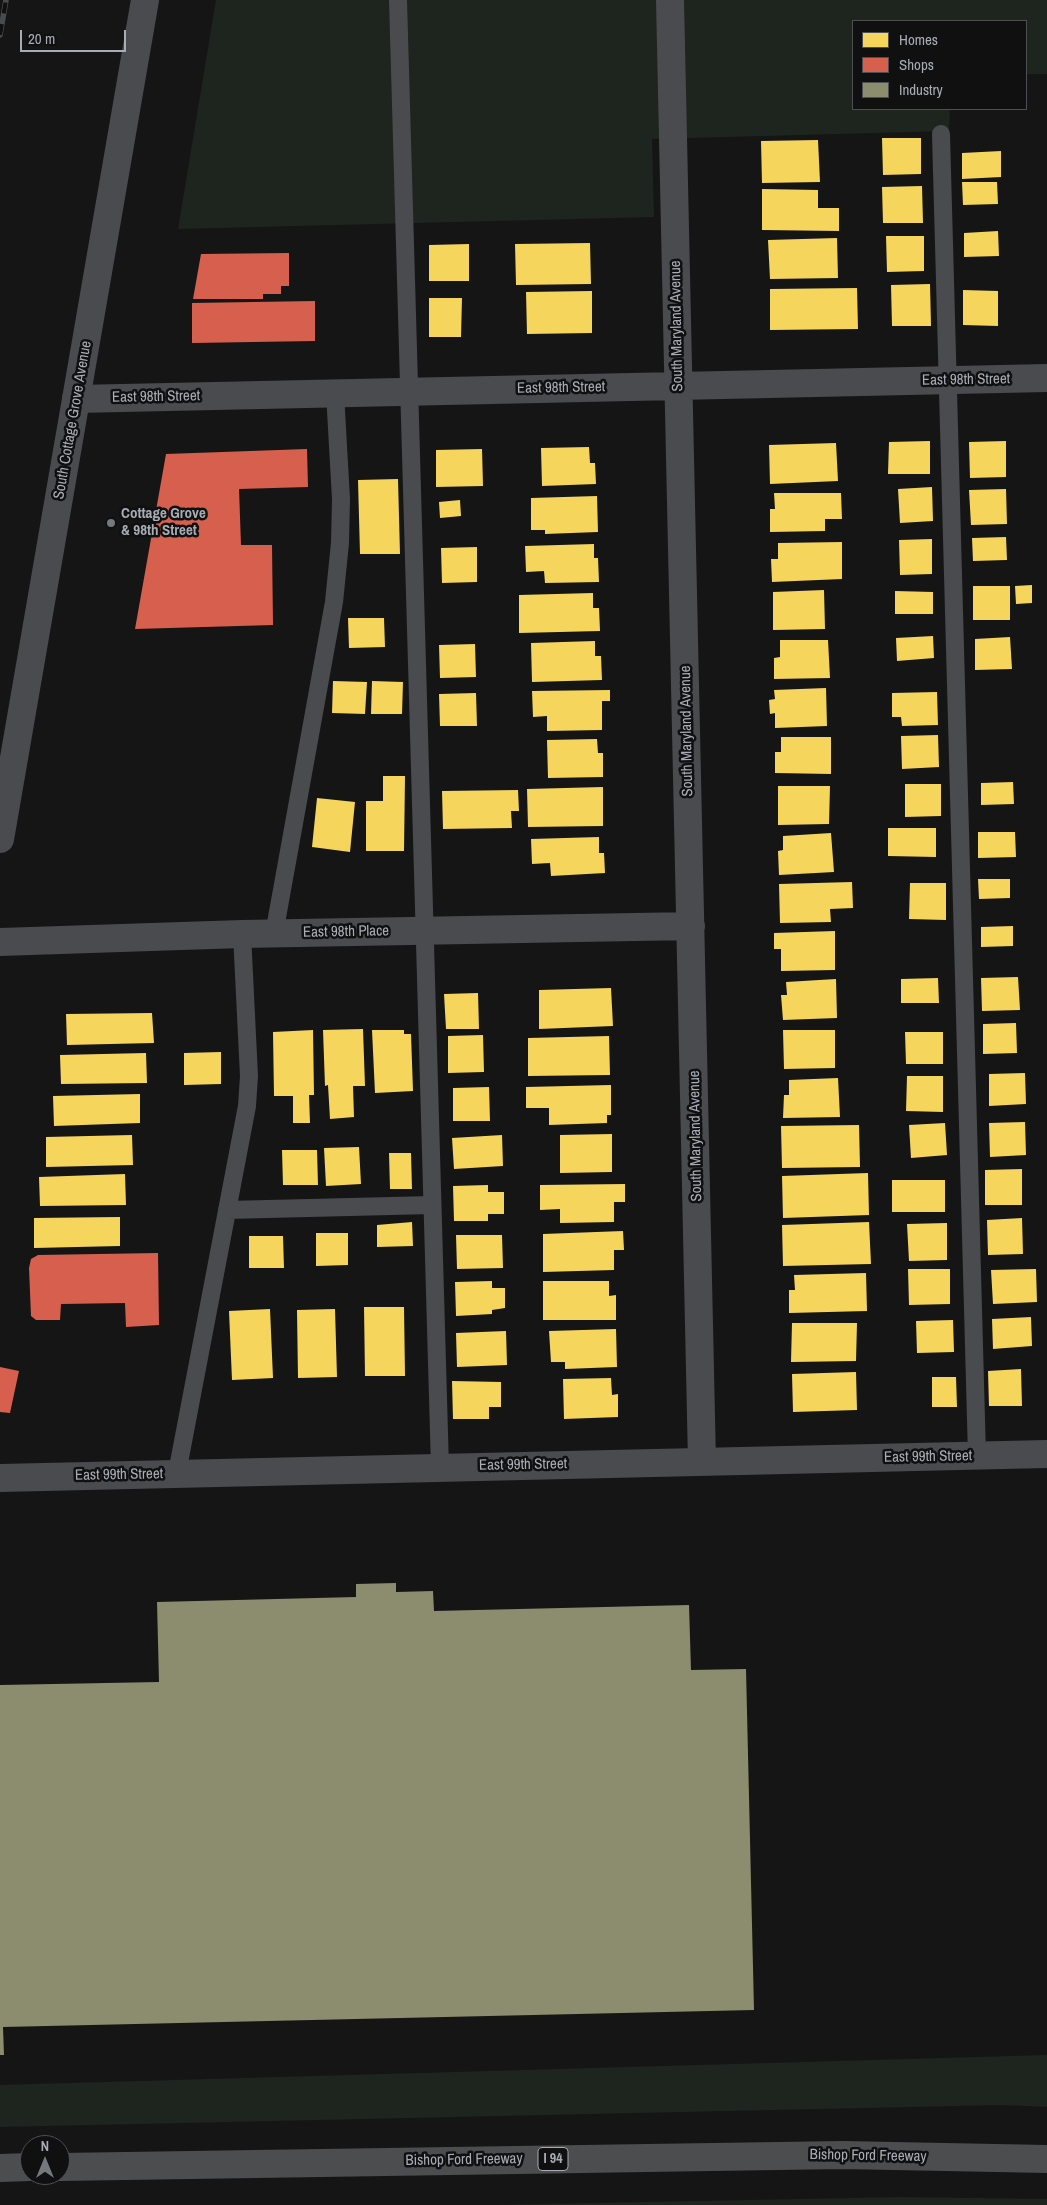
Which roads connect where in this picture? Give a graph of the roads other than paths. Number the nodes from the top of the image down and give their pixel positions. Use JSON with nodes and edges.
{"nodes":[{"id":1,"x":145,"y":0,"type":"edge"},
{"id":2,"x":398,"y":0,"type":"edge"},
{"id":3,"x":670,"y":0,"type":"edge"},
{"id":4,"x":942,"y":134,"type":"dead end"},
{"id":5,"x":1047,"y":378,"type":"edge"},
{"id":6,"x":948,"y":380,"type":"junction"},
{"id":7,"x":679,"y":386,"type":"junction"},
{"id":8,"x":409,"y":391,"type":"junction"},
{"id":9,"x":335,"y":393,"type":"junction"},
{"id":10,"x":76,"y":399,"type":"junction"},
{"id":11,"x":0,"y":839,"type":"edge"},
{"id":12,"x":691,"y":926,"type":"junction"},
{"id":13,"x":424,"y":931,"type":"junction"},
{"id":14,"x":242,"y":934,"type":"junction"},
{"id":15,"x":274,"y":934,"type":"junction"},
{"id":16,"x":0,"y":942,"type":"edge"},
{"id":17,"x":432,"y":1205,"type":"junction"},
{"id":18,"x":227,"y":1210,"type":"junction"},
{"id":19,"x":1047,"y":1454,"type":"edge"},
{"id":20,"x":977,"y":1456,"type":"junction"},
{"id":21,"x":702,"y":1461,"type":"junction"},
{"id":22,"x":440,"y":1467,"type":"junction"},
{"id":23,"x":177,"y":1473,"type":"junction"},
{"id":24,"x":0,"y":1478,"type":"edge"},
{"id":25,"x":1047,"y":2160,"type":"edge"},
{"id":26,"x":20,"y":2167,"type":"edge"},
{"id":27,"x":70,"y":2167,"type":"edge"},
{"id":28,"x":0,"y":2168,"type":"edge"}],
"edges":[{"from":1,"to":10,"type":"street","name":"South Cottage Grove Avenue"},
{"from":2,"to":8,"type":"lane"},
{"from":3,"to":7,"type":"street","name":"South Maryland Avenue"},
{"from":4,"to":6,"type":"lane"},
{"from":5,"to":6,"type":"street","name":"East 98th Street"},
{"from":6,"to":7,"type":"street","name":"East 98th Street"},
{"from":6,"to":20,"type":"lane"},
{"from":7,"to":8,"type":"street","name":"East 98th Street"},
{"from":7,"to":12,"type":"street","name":"South Maryland Avenue"},
{"from":8,"to":9,"type":"street","name":"East 98th Street"},
{"from":8,"to":13,"type":"lane"},
{"from":9,"to":10,"type":"street","name":"East 98th Street"},
{"from":9,"to":15,"type":"lane"},
{"from":10,"to":11,"type":"street","name":"South Cottage Grove Avenue"},
{"from":12,"to":13,"type":"street","name":"East 98th Place"},
{"from":12,"to":21,"type":"street","name":"South Maryland Avenue"},
{"from":13,"to":15,"type":"street","name":"East 98th Place"},
{"from":13,"to":17,"type":"lane"},
{"from":14,"to":15,"type":"street","name":"East 98th Place"},
{"from":14,"to":16,"type":"street","name":"East 98th Place"},
{"from":14,"to":18,"type":"lane"},
{"from":17,"to":18,"type":"lane"},
{"from":17,"to":22,"type":"lane"},
{"from":18,"to":23,"type":"lane"},
{"from":19,"to":20,"type":"street","name":"East 99th Street"},
{"from":20,"to":21,"type":"street","name":"East 99th Street"},
{"from":21,"to":22,"type":"street","name":"East 99th Street"},
{"from":22,"to":23,"type":"street","name":"East 99th Street"},
{"from":23,"to":24,"type":"street","name":"East 99th Street"},
{"from":25,"to":27,"type":"highway","name":"Bishop Ford Freeway","number":"I 94"},
{"from":26,"to":28,"type":"highway"}]}
